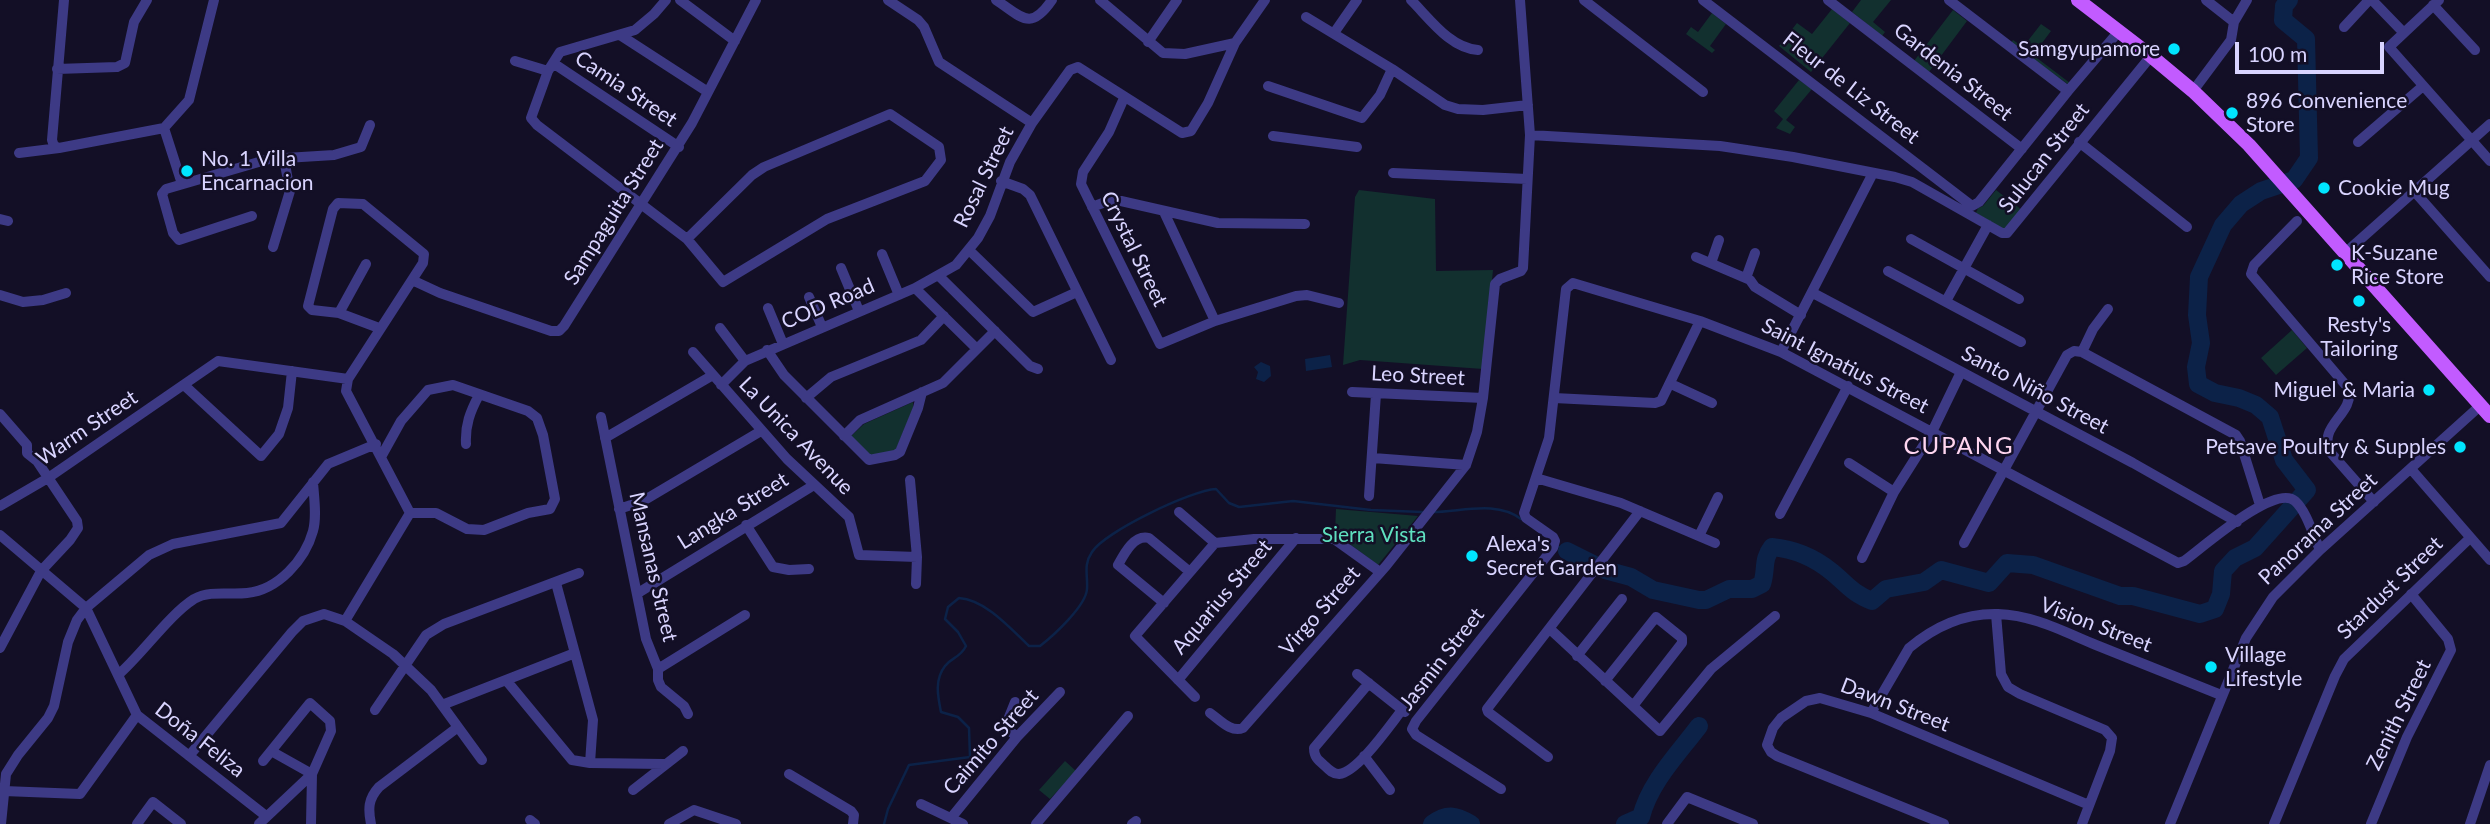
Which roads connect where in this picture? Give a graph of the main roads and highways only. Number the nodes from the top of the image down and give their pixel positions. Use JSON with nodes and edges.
{"nodes":[{"id":1,"x":2078,"y":0,"type":"edge"},
{"id":2,"x":2485,"y":410,"type":"edge"}],
"edges":[{"from":1,"to":2,"type":"main road"}]}
